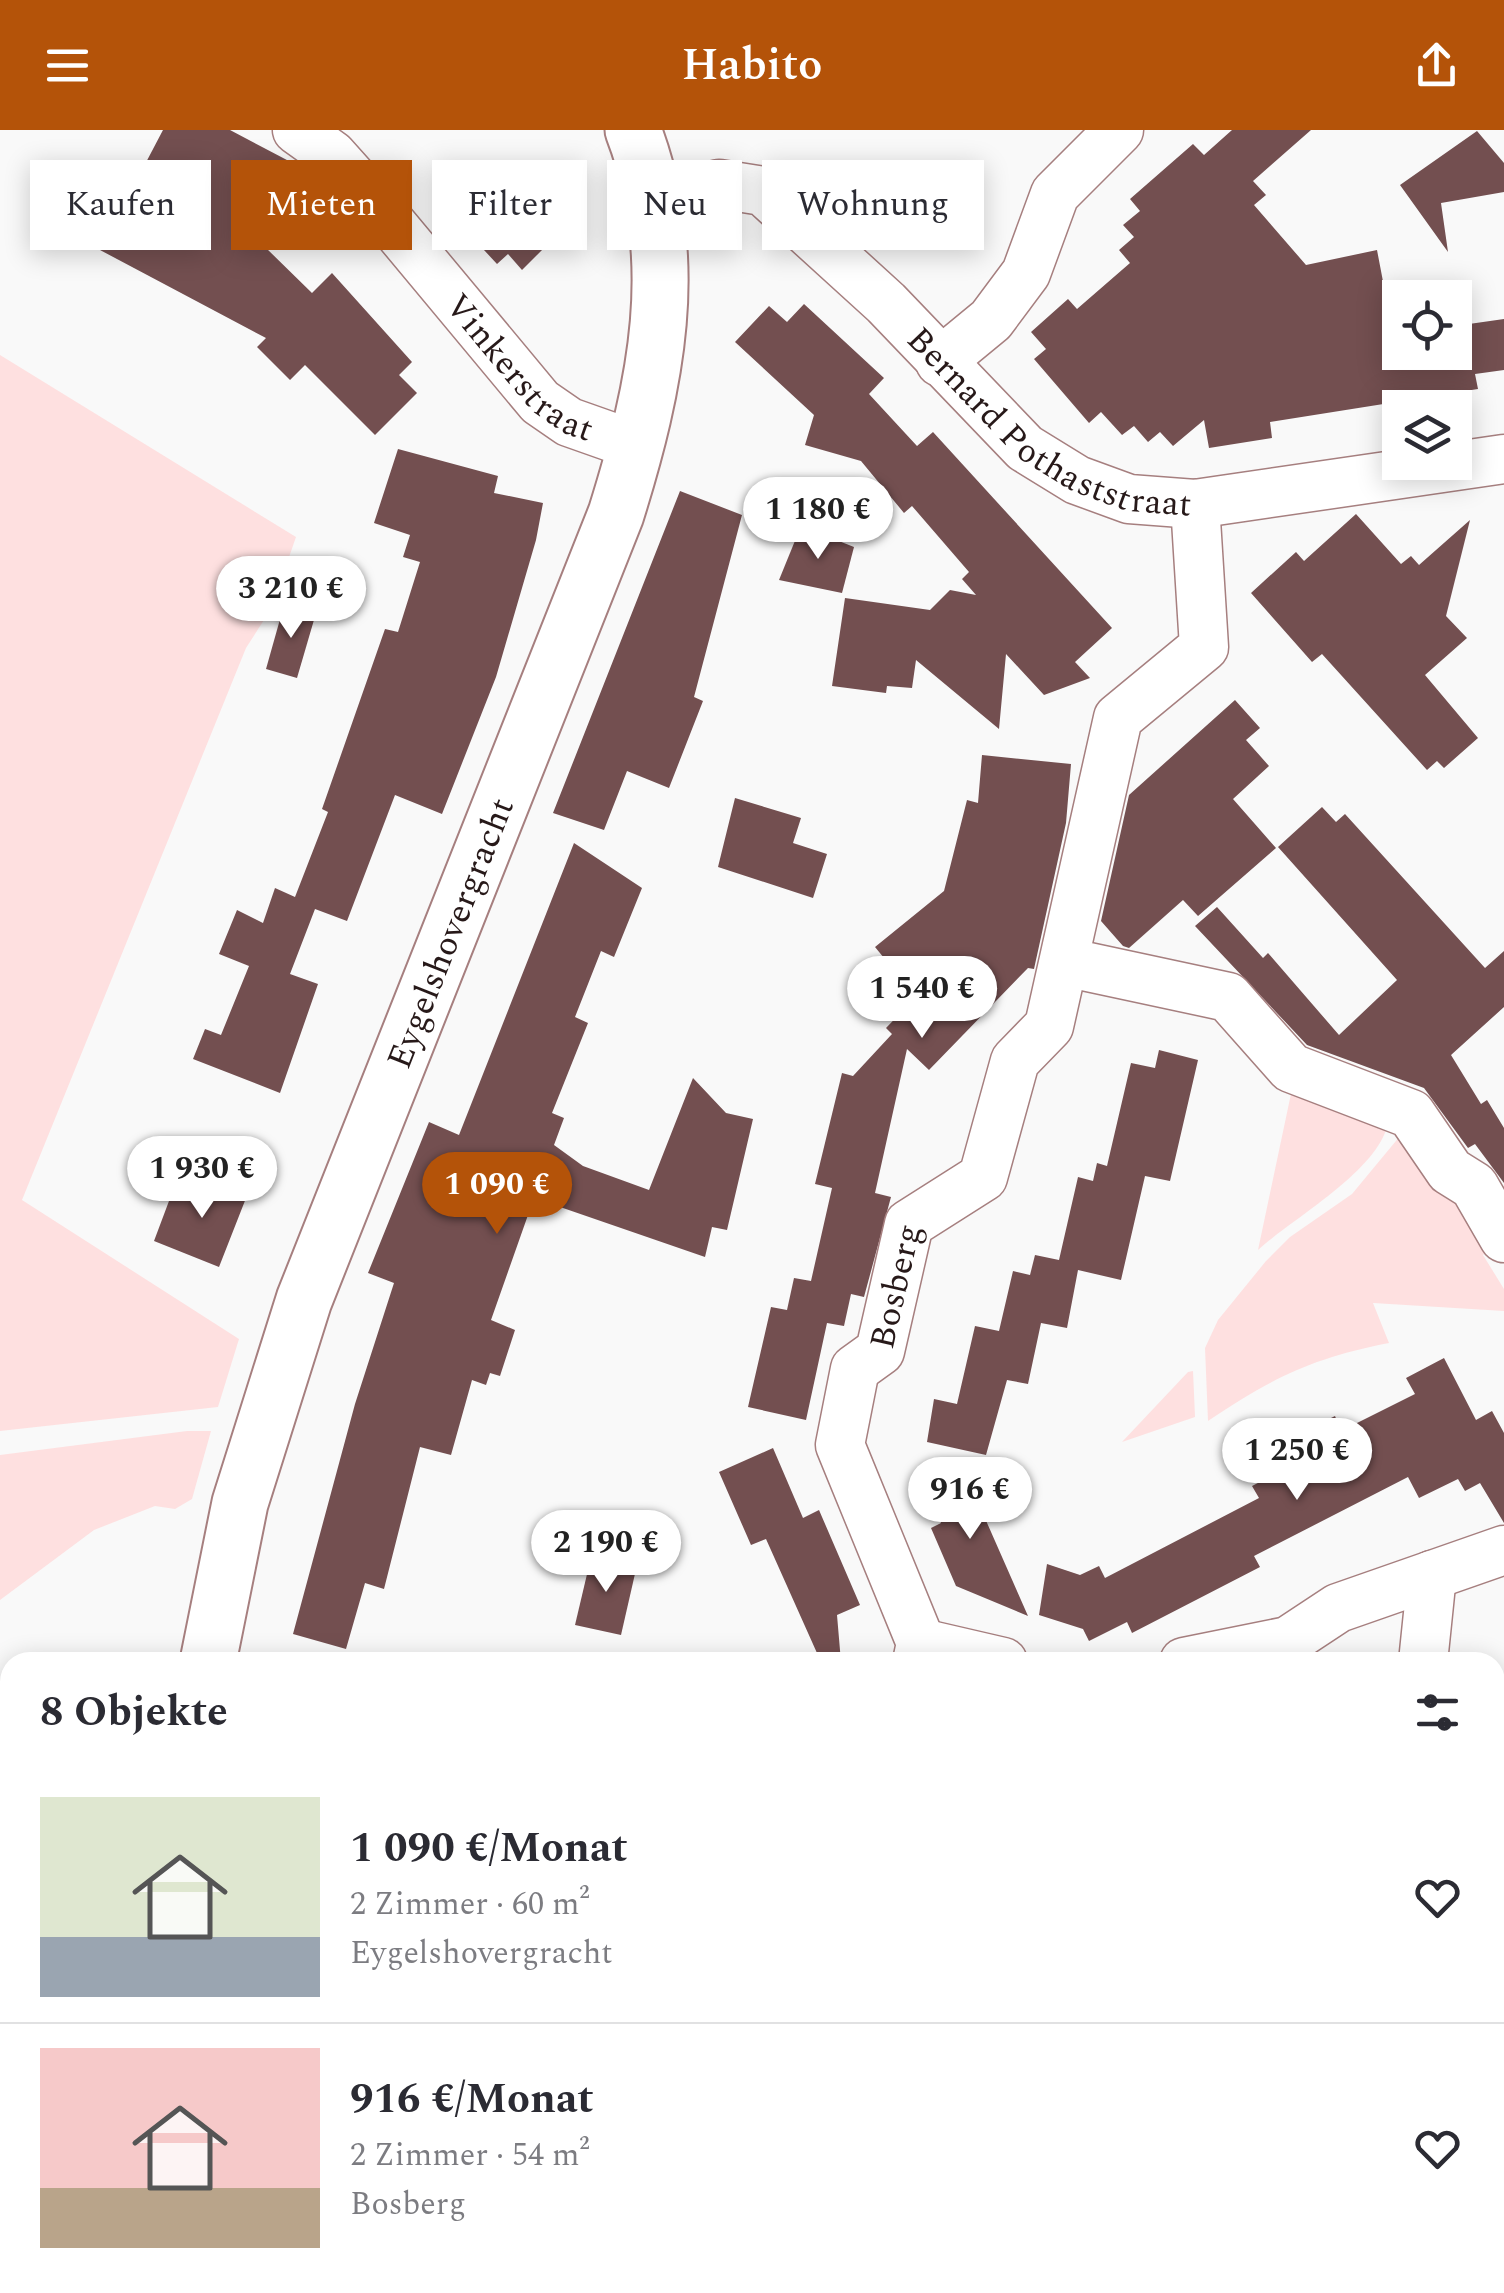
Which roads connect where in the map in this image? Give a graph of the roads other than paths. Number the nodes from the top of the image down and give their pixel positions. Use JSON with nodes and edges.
{"nodes":[{"id":1,"x":297,"y":130,"type":"edge"},
{"id":2,"x":633,"y":130,"type":"edge"},
{"id":3,"x":1120,"y":130,"type":"edge"},
{"id":4,"x":642,"y":160,"type":"edge"},
{"id":5,"x":742,"y":188,"type":"edge"},
{"id":6,"x":658,"y":250,"type":"edge"},
{"id":7,"x":940,"y":362,"type":"junction"},
{"id":8,"x":637,"y":446,"type":"junction"},
{"id":9,"x":1504,"y":459,"type":"edge"},
{"id":10,"x":1195,"y":504,"type":"junction"},
{"id":11,"x":1064,"y":962,"type":"junction"},
{"id":12,"x":1504,"y":1238,"type":"edge"},
{"id":13,"x":1504,"y":1550,"type":"edge"},
{"id":14,"x":1432,"y":1575,"type":"junction"},
{"id":15,"x":210,"y":1652,"type":"edge"},
{"id":16,"x":919,"y":1652,"type":"edge"},
{"id":17,"x":1295,"y":1652,"type":"edge"},
{"id":18,"x":1425,"y":1652,"type":"edge"}],
"edges":[{"from":1,"to":8,"type":"street","name":"Vinkerstraat"},
{"from":2,"to":4,"type":"street","name":"Eygelshovergracht"},
{"from":3,"to":7,"type":"street"},
{"from":5,"to":7,"type":"street","name":"Bernard Pothaststraat"},
{"from":6,"to":8,"type":"street","name":"Eygelshovergracht"},
{"from":7,"to":10,"type":"street","name":"Bernard Pothaststraat"},
{"from":8,"to":15,"type":"street","name":"Eygelshovergracht"},
{"from":9,"to":10,"type":"street","name":"Bernard Pothaststraat"},
{"from":10,"to":11,"type":"street","name":"Bosberg"},
{"from":11,"to":12,"type":"street"},
{"from":11,"to":16,"type":"street","name":"Bosberg"},
{"from":13,"to":14,"type":"street"},
{"from":14,"to":17,"type":"street"},
{"from":14,"to":18,"type":"street"}]}
